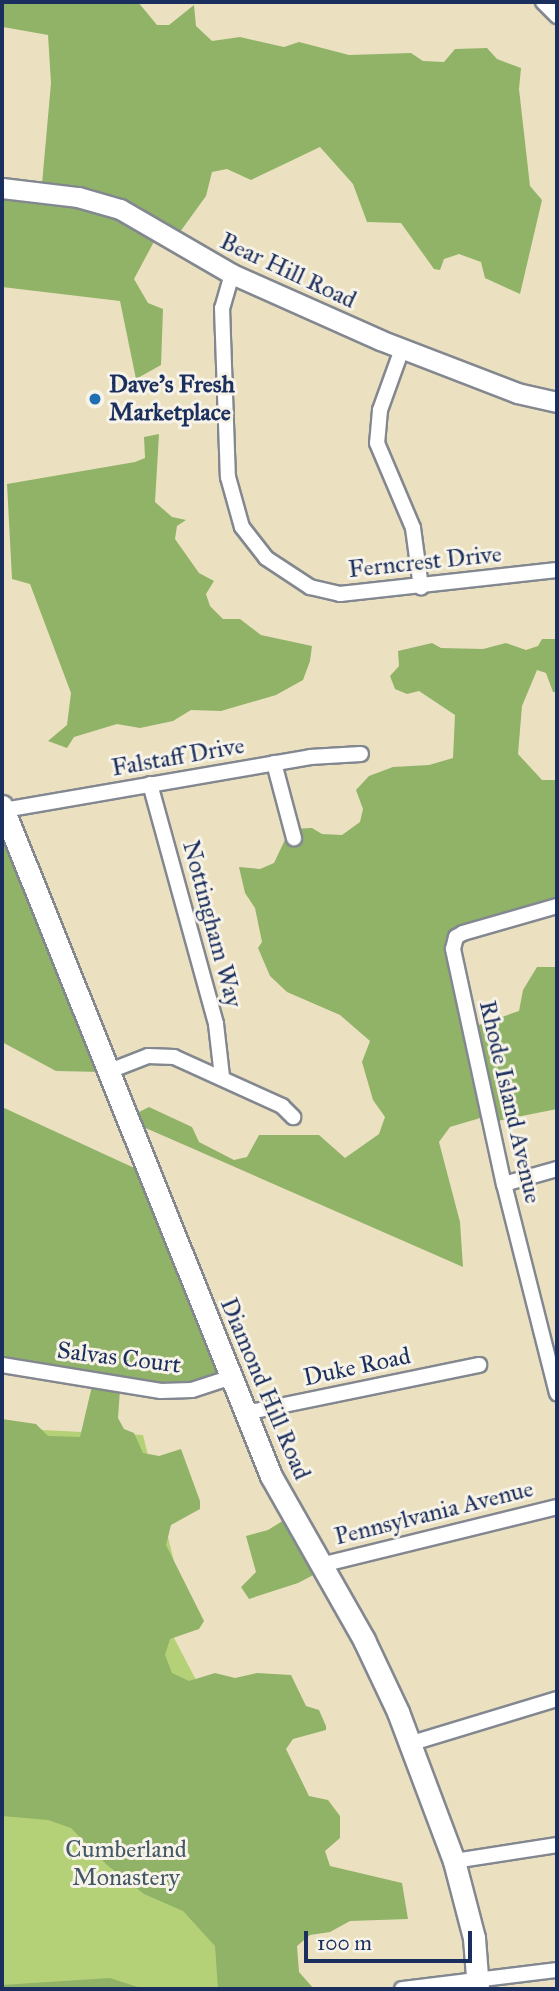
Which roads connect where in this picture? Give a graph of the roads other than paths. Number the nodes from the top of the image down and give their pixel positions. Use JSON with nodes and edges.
{"nodes":[{"id":1,"x":542,"y":2,"type":"edge"},
{"id":2,"x":557,"y":16,"type":"edge"},
{"id":3,"x":2,"y":188,"type":"edge"},
{"id":4,"x":232,"y":274,"type":"junction"},
{"id":5,"x":402,"y":349,"type":"junction"},
{"id":6,"x":557,"y":402,"type":"edge"},
{"id":7,"x":557,"y":570,"type":"edge"},
{"id":8,"x":421,"y":587,"type":"junction"},
{"id":9,"x":360,"y":754,"type":"dead end"},
{"id":10,"x":274,"y":764,"type":"junction"},
{"id":11,"x":150,"y":784,"type":"junction"},
{"id":12,"x":3,"y":808,"type":"edge"},
{"id":13,"x":294,"y":838,"type":"dead end"},
{"id":14,"x":557,"y":906,"type":"edge"},
{"id":15,"x":107,"y":1072,"type":"junction"},
{"id":16,"x":222,"y":1077,"type":"junction"},
{"id":17,"x":293,"y":1117,"type":"dead end"},
{"id":18,"x":557,"y":1169,"type":"edge"},
{"id":19,"x":504,"y":1184,"type":"junction"},
{"id":20,"x":2,"y":1365,"type":"edge"},
{"id":21,"x":479,"y":1365,"type":"dead end"},
{"id":22,"x":230,"y":1378,"type":"junction"},
{"id":23,"x":557,"y":1393,"type":"edge"},
{"id":24,"x":246,"y":1417,"type":"junction"},
{"id":25,"x":557,"y":1507,"type":"edge"},
{"id":26,"x":321,"y":1565,"type":"junction"},
{"id":27,"x":557,"y":1699,"type":"edge"},
{"id":28,"x":408,"y":1744,"type":"junction"},
{"id":29,"x":557,"y":1845,"type":"edge"},
{"id":30,"x":454,"y":1861,"type":"junction"},
{"id":31,"x":557,"y":1970,"type":"edge"},
{"id":32,"x":477,"y":1984,"type":"edge"},
{"id":33,"x":402,"y":1989,"type":"edge"}],
"edges":[{"from":1,"to":2,"type":"street"},
{"from":3,"to":4,"type":"street","name":"Bear Hill Road"},
{"from":4,"to":5,"type":"street","name":"Bear Hill Road"},
{"from":4,"to":8,"type":"street","name":"Ferncrest Drive"},
{"from":5,"to":6,"type":"street","name":"Bear Hill Road"},
{"from":5,"to":8,"type":"street"},
{"from":7,"to":8,"type":"street","name":"Ferncrest Drive"},
{"from":9,"to":10,"type":"street","name":"Falstaff Drive"},
{"from":10,"to":11,"type":"street","name":"Falstaff Drive"},
{"from":10,"to":13,"type":"street"},
{"from":11,"to":12,"type":"street","name":"Falstaff Drive"},
{"from":11,"to":16,"type":"street","name":"Nottingham Way"},
{"from":12,"to":15,"type":"main road","name":"Diamond Hill Road"},
{"from":14,"to":19,"type":"street","name":"Rhode Island Avenue"},
{"from":15,"to":16,"type":"street"},
{"from":15,"to":22,"type":"main road","name":"Diamond Hill Road"},
{"from":16,"to":17,"type":"street"},
{"from":18,"to":19,"type":"street"},
{"from":19,"to":23,"type":"street","name":"Rhode Island Avenue"},
{"from":20,"to":22,"type":"street","name":"Salvas Court"},
{"from":21,"to":24,"type":"street","name":"Duke Road"},
{"from":22,"to":24,"type":"main road","name":"Diamond Hill Road"},
{"from":24,"to":26,"type":"main road","name":"Diamond Hill Road"},
{"from":25,"to":26,"type":"street","name":"Pennsylvania Avenue"},
{"from":26,"to":28,"type":"main road","name":"Diamond Hill Road"},
{"from":27,"to":28,"type":"street"},
{"from":28,"to":30,"type":"main road","name":"Diamond Hill Road"},
{"from":29,"to":30,"type":"street"},
{"from":30,"to":32,"type":"main road","name":"Diamond Hill Road"},
{"from":31,"to":32,"type":"street"},
{"from":32,"to":33,"type":"street"}]}
